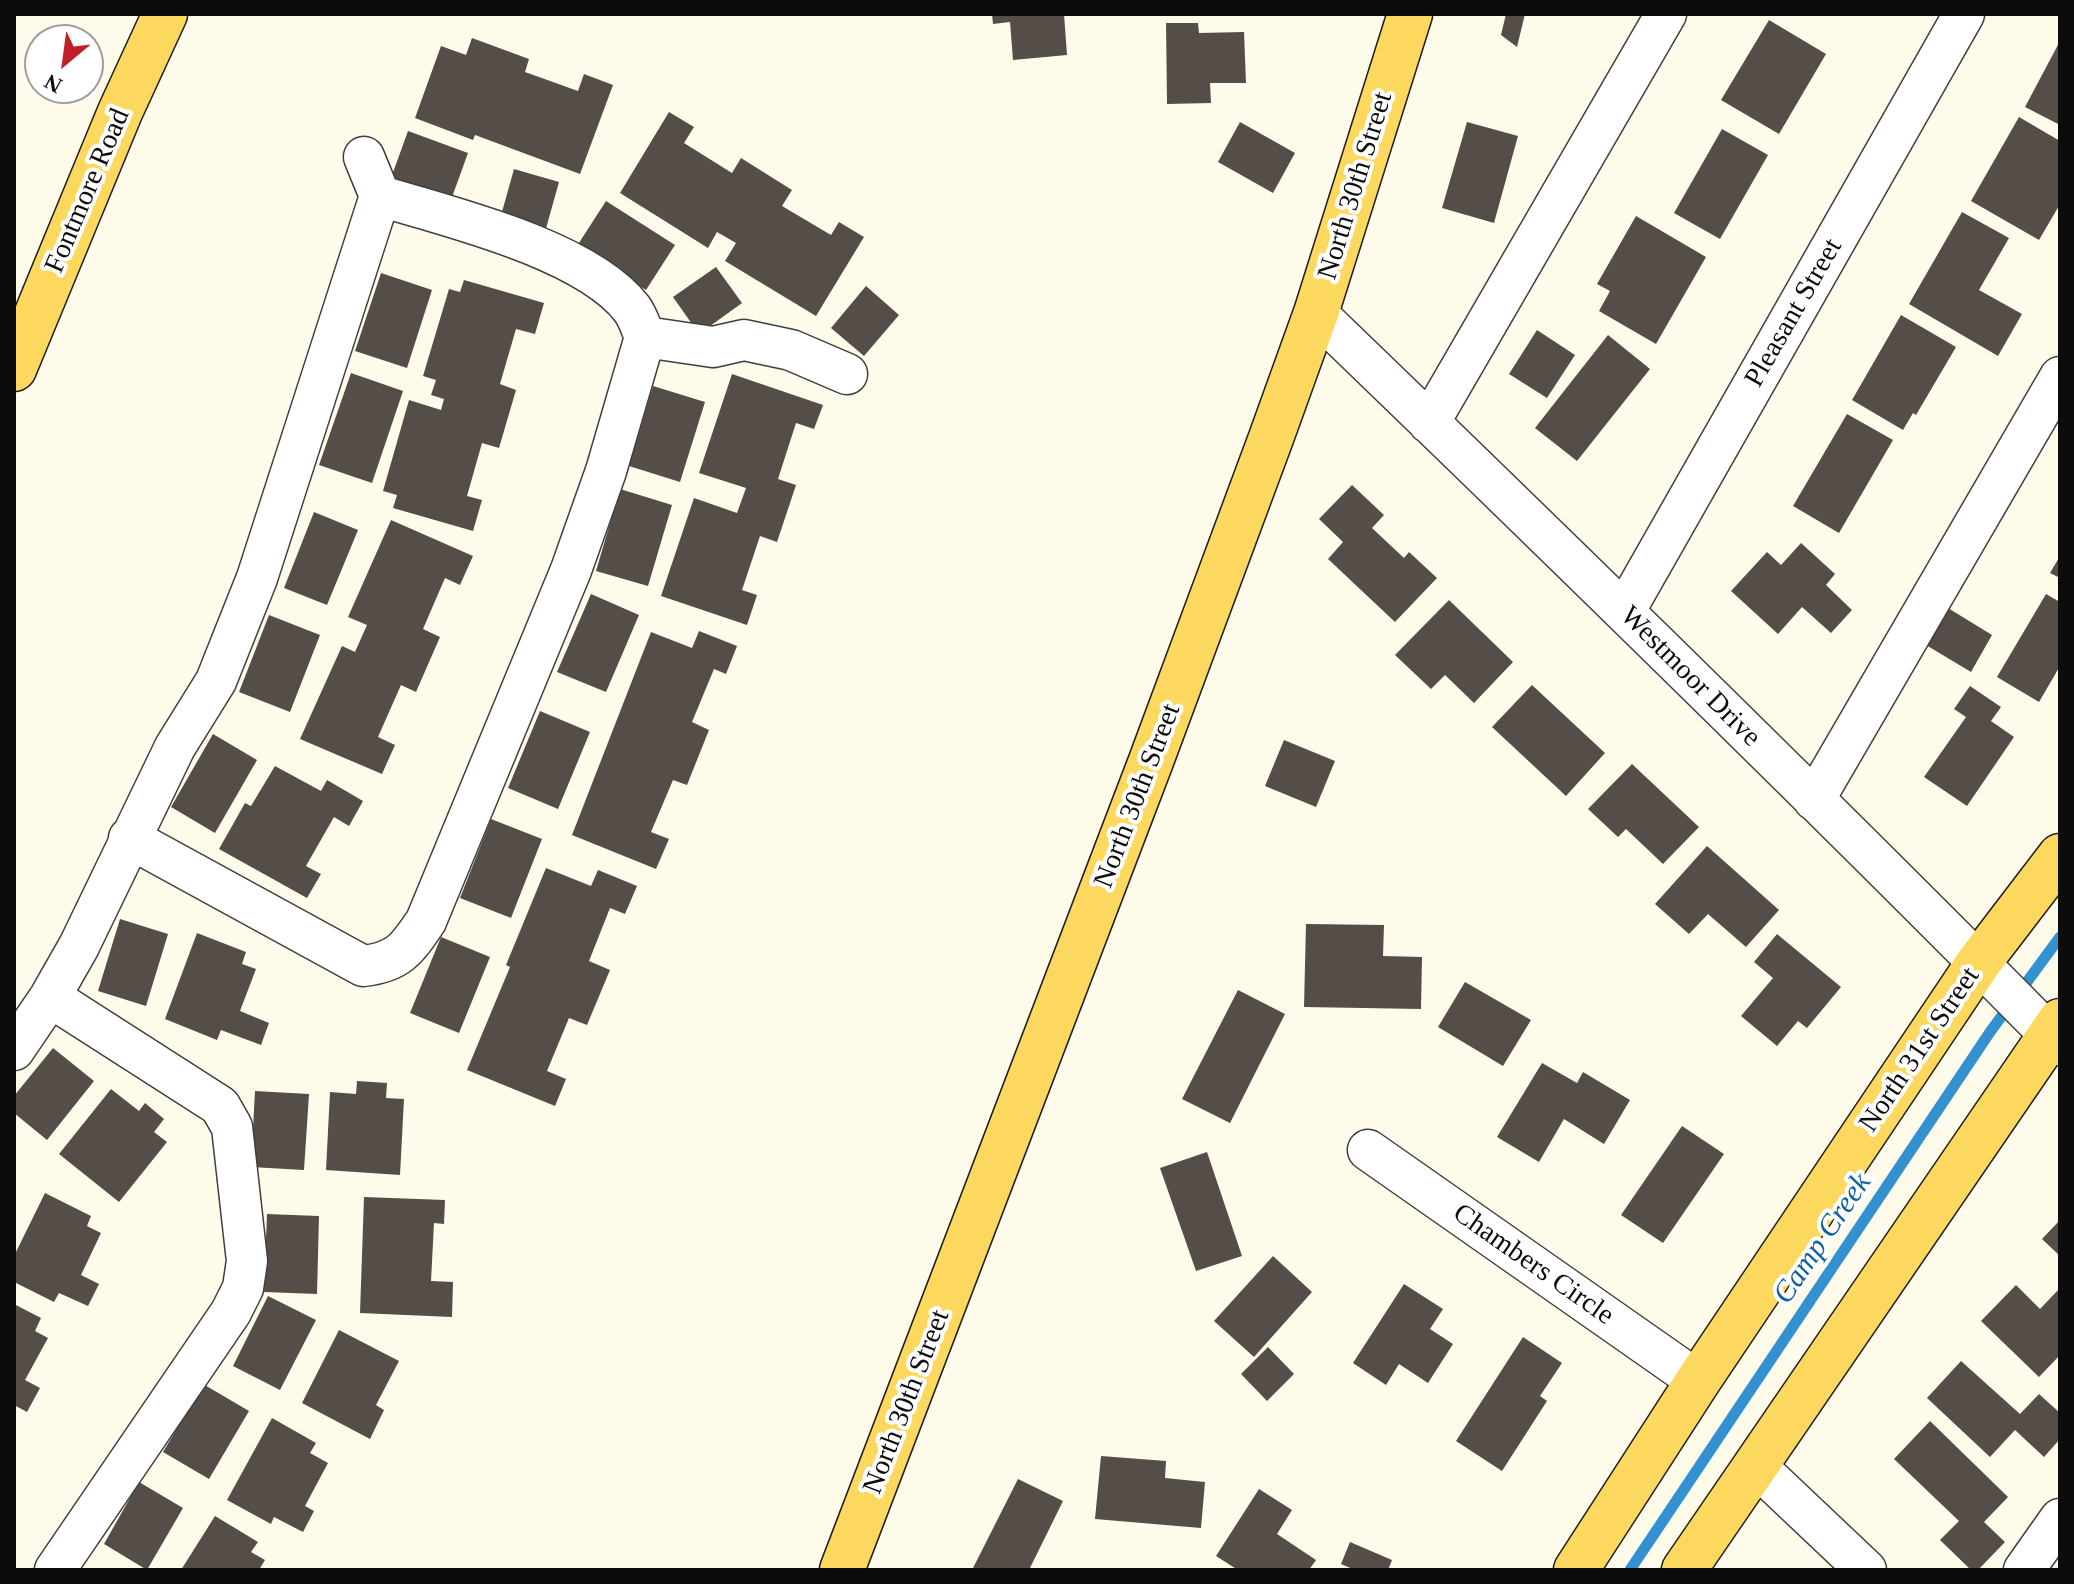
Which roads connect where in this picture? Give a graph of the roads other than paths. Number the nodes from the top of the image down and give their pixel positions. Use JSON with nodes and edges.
{"nodes":[{"id":1,"x":165,"y":14,"type":"edge"},
{"id":2,"x":1410,"y":14,"type":"edge"},
{"id":3,"x":1666,"y":14,"type":"edge"},
{"id":4,"x":1964,"y":14,"type":"edge"},
{"id":5,"x":364,"y":157,"type":"dead end"},
{"id":6,"x":380,"y":196,"type":"junction"},
{"id":7,"x":1316,"y":313,"type":"junction"},
{"id":8,"x":645,"y":337,"type":"junction"},
{"id":9,"x":14,"y":369,"type":"edge"},
{"id":10,"x":847,"y":374,"type":"dead end"},
{"id":11,"x":2060,"y":377,"type":"edge"},
{"id":12,"x":1429,"y":423,"type":"junction"},
{"id":13,"x":1624,"y":612,"type":"junction"},
{"id":14,"x":1814,"y":800,"type":"junction"},
{"id":15,"x":129,"y":838,"type":"junction"},
{"id":16,"x":2060,"y":856,"type":"edge"},
{"id":17,"x":1979,"y":962,"type":"junction"},
{"id":18,"x":50,"y":997,"type":"junction"},
{"id":19,"x":2057,"y":1034,"type":"edge"},
{"id":20,"x":14,"y":1050,"type":"edge"},
{"id":21,"x":1368,"y":1150,"type":"dead end"},
{"id":22,"x":1698,"y":1381,"type":"junction"},
{"id":23,"x":1755,"y":1465,"type":"junction"},
{"id":24,"x":2060,"y":1519,"type":"edge"},
{"id":25,"x":55,"y":1570,"type":"edge"},
{"id":26,"x":842,"y":1570,"type":"edge"},
{"id":27,"x":1576,"y":1570,"type":"edge"},
{"id":28,"x":1684,"y":1570,"type":"edge"},
{"id":29,"x":1866,"y":1570,"type":"edge"},
{"id":30,"x":2024,"y":1570,"type":"edge"}],
"edges":[{"from":1,"to":9,"type":"main road","name":"Fontmore Road"},
{"from":2,"to":7,"type":"main road","name":"North 30th Street"},
{"from":3,"to":12,"type":"street"},
{"from":4,"to":13,"type":"street","name":"Pleasant Street"},
{"from":5,"to":6,"type":"street"},
{"from":6,"to":8,"type":"street"},
{"from":6,"to":15,"type":"street"},
{"from":7,"to":12,"type":"street","name":"Westmoor Drive"},
{"from":7,"to":26,"type":"main road","name":"North 30th Street"},
{"from":8,"to":10,"type":"street"},
{"from":8,"to":15,"type":"street"},
{"from":11,"to":14,"type":"street"},
{"from":12,"to":13,"type":"street","name":"Westmoor Drive"},
{"from":13,"to":14,"type":"street","name":"Westmoor Drive"},
{"from":14,"to":17,"type":"street","name":"Westmoor Drive"},
{"from":15,"to":18,"type":"street"},
{"from":16,"to":17,"type":"main road","name":"North 31st Street"},
{"from":17,"to":19,"type":"street","name":"Westmoor Drive"},
{"from":17,"to":22,"type":"main road","name":"North 31st Street"},
{"from":18,"to":20,"type":"street"},
{"from":18,"to":25,"type":"street"},
{"from":19,"to":23,"type":"main road"},
{"from":21,"to":22,"type":"street","name":"Chambers Circle"},
{"from":22,"to":27,"type":"main road","name":"North 31st Street"},
{"from":23,"to":28,"type":"main road"},
{"from":23,"to":29,"type":"street"},
{"from":24,"to":30,"type":"street"}]}
